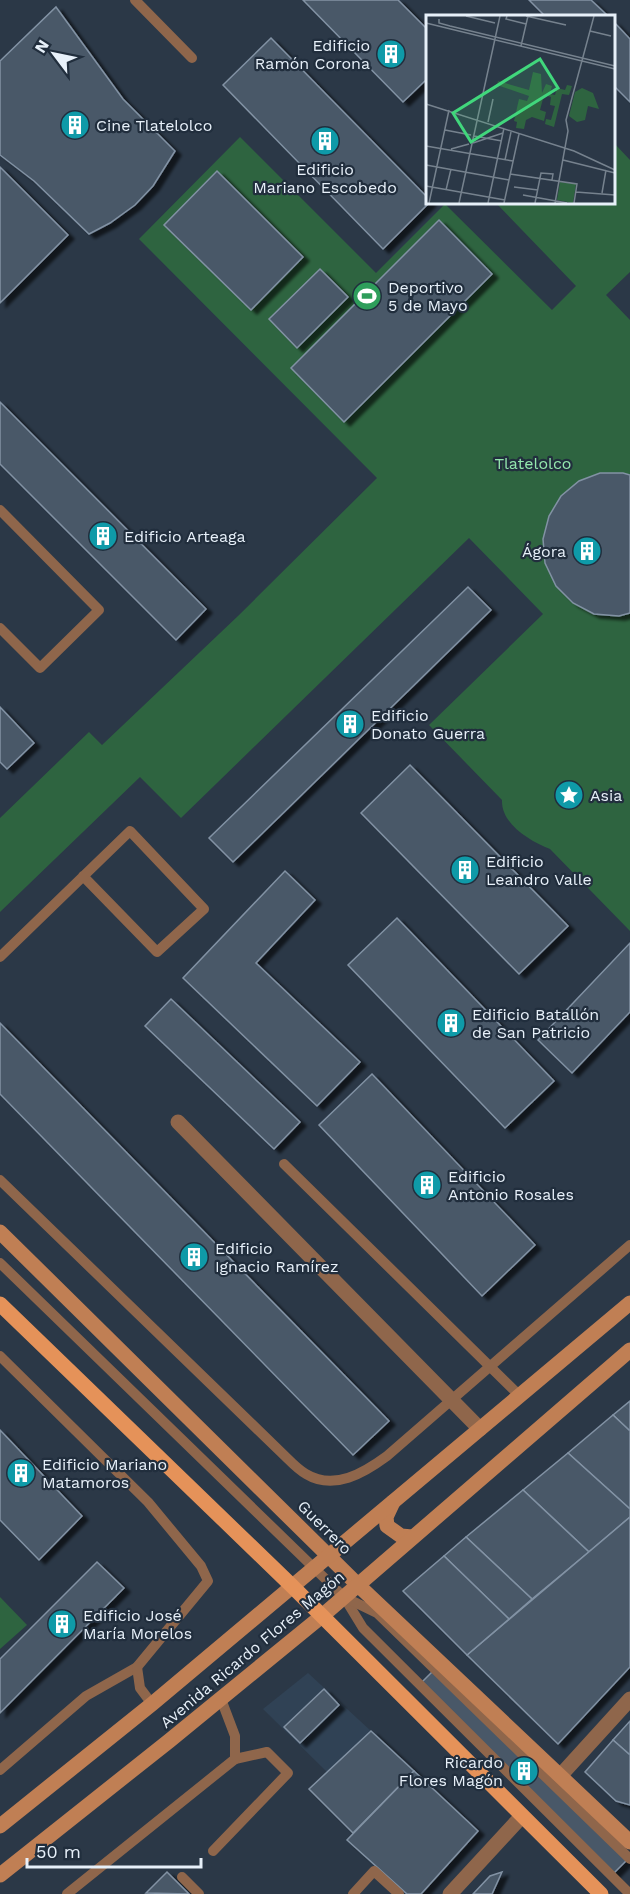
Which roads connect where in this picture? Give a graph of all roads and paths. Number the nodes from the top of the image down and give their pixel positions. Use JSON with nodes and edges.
{"nodes":[{"id":1,"x":135,"y":0,"type":"edge"},
{"id":2,"x":192,"y":58,"type":"dead end"},
{"id":3,"x":0,"y":510,"type":"edge"},
{"id":4,"x":0,"y":628,"type":"edge"},
{"id":5,"x":83,"y":876,"type":"junction"},
{"id":6,"x":0,"y":957,"type":"edge"},
{"id":7,"x":178,"y":1122,"type":"dead end"},
{"id":8,"x":284,"y":1164,"type":"dead end"},
{"id":9,"x":0,"y":1180,"type":"edge"},
{"id":10,"x":0,"y":1232,"type":"edge"},
{"id":11,"x":630,"y":1245,"type":"edge"},
{"id":12,"x":0,"y":1263,"type":"edge"},
{"id":13,"x":630,"y":1303,"type":"edge"},
{"id":14,"x":0,"y":1305,"type":"edge"},
{"id":15,"x":630,"y":1350,"type":"edge"},
{"id":16,"x":0,"y":1356,"type":"edge"},
{"id":17,"x":490,"y":1366,"type":"junction"},
{"id":18,"x":519,"y":1395,"type":"junction"},
{"id":19,"x":452,"y":1401,"type":"junction"},
{"id":20,"x":480,"y":1429,"type":"junction"},
{"id":21,"x":393,"y":1502,"type":"junction"},
{"id":22,"x":412,"y":1537,"type":"junction"},
{"id":23,"x":328,"y":1555,"type":"junction"},
{"id":24,"x":314,"y":1569,"type":"junction"},
{"id":25,"x":358,"y":1585,"type":"junction"},
{"id":26,"x":292,"y":1586,"type":"junction"},
{"id":27,"x":344,"y":1597,"type":"junction"},
{"id":28,"x":322,"y":1616,"type":"junction"},
{"id":29,"x":138,"y":1667,"type":"junction"},
{"id":30,"x":220,"y":1699,"type":"junction"},
{"id":31,"x":630,"y":1700,"type":"edge"},
{"id":32,"x":152,"y":1704,"type":"junction"},
{"id":33,"x":235,"y":1759,"type":"junction"},
{"id":34,"x":0,"y":1770,"type":"edge"},
{"id":35,"x":560,"y":1776,"type":"junction"},
{"id":36,"x":522,"y":1816,"type":"junction"},
{"id":37,"x":0,"y":1826,"type":"edge"},
{"id":38,"x":630,"y":1842,"type":"edge"},
{"id":39,"x":213,"y":1851,"type":"dead end"},
{"id":40,"x":630,"y":1859,"type":"edge"},
{"id":41,"x":0,"y":1875,"type":"edge"},
{"id":42,"x":182,"y":1877,"type":"dead end"},
{"id":43,"x":67,"y":1894,"type":"edge"},
{"id":44,"x":199,"y":1894,"type":"edge"},
{"id":45,"x":353,"y":1894,"type":"edge"},
{"id":46,"x":399,"y":1894,"type":"edge"},
{"id":47,"x":450,"y":1894,"type":"edge"},
{"id":48,"x":601,"y":1894,"type":"edge"},
{"id":49,"x":630,"y":1894,"type":"edge"}],
"edges":[{"from":1,"to":2,"type":"lane"},
{"from":3,"to":4,"type":"lane"},
{"from":5,"to":5,"type":"lane"},
{"from":5,"to":6,"type":"lane"},
{"from":7,"to":19,"type":"street"},
{"from":8,"to":17,"type":"lane"},
{"from":9,"to":19,"type":"lane"},
{"from":10,"to":23,"type":"main road","name":"Guerrero"},
{"from":11,"to":17,"type":"lane"},
{"from":12,"to":24,"type":"lane"},
{"from":13,"to":18,"type":"main road","name":"Avenida Ricardo Flores Magón"},
{"from":14,"to":26,"type":"main road"},
{"from":15,"to":22,"type":"main road","name":"Avenida Ricardo Flores Magón"},
{"from":16,"to":29,"type":"lane"},
{"from":17,"to":18,"type":"lane"},
{"from":17,"to":19,"type":"lane"},
{"from":18,"to":20,"type":"main road","name":"Avenida Ricardo Flores Magón"},
{"from":19,"to":20,"type":"street"},
{"from":20,"to":21,"type":"main road","name":"Avenida Ricardo Flores Magón"},
{"from":21,"to":22,"type":"main road"},
{"from":21,"to":23,"type":"main road","name":"Avenida Ricardo Flores Magón"},
{"from":22,"to":25,"type":"main road","name":"Avenida Ricardo Flores Magón"},
{"from":23,"to":24,"type":"main road","name":"Avenida Ricardo Flores Magón"},
{"from":23,"to":25,"type":"main road","name":"Guerrero"},
{"from":24,"to":26,"type":"main road","name":"Avenida Ricardo Flores Magón"},
{"from":24,"to":27,"type":"lane"},
{"from":25,"to":27,"type":"main road","name":"Avenida Ricardo Flores Magón"},
{"from":25,"to":35,"type":"main road","name":"Guerrero"},
{"from":26,"to":28,"type":"main road"},
{"from":26,"to":32,"type":"main road","name":"Avenida Ricardo Flores Magón"},
{"from":27,"to":28,"type":"main road","name":"Avenida Ricardo Flores Magón"},
{"from":27,"to":40,"type":"lane"},
{"from":27,"to":49,"type":"lane"},
{"from":28,"to":30,"type":"main road","name":"Avenida Ricardo Flores Magón"},
{"from":28,"to":36,"type":"main road"},
{"from":29,"to":32,"type":"lane"},
{"from":29,"to":34,"type":"lane"},
{"from":30,"to":33,"type":"lane"},
{"from":30,"to":41,"type":"main road","name":"Avenida Ricardo Flores Magón"},
{"from":31,"to":35,"type":"street"},
{"from":32,"to":37,"type":"main road","name":"Avenida Ricardo Flores Magón"},
{"from":33,"to":39,"type":"lane"},
{"from":33,"to":43,"type":"lane"},
{"from":35,"to":38,"type":"main road","name":"Guerrero"},
{"from":36,"to":47,"type":"street"},
{"from":36,"to":48,"type":"main road"},
{"from":42,"to":44,"type":"lane"},
{"from":45,"to":46,"type":"lane"}]}
